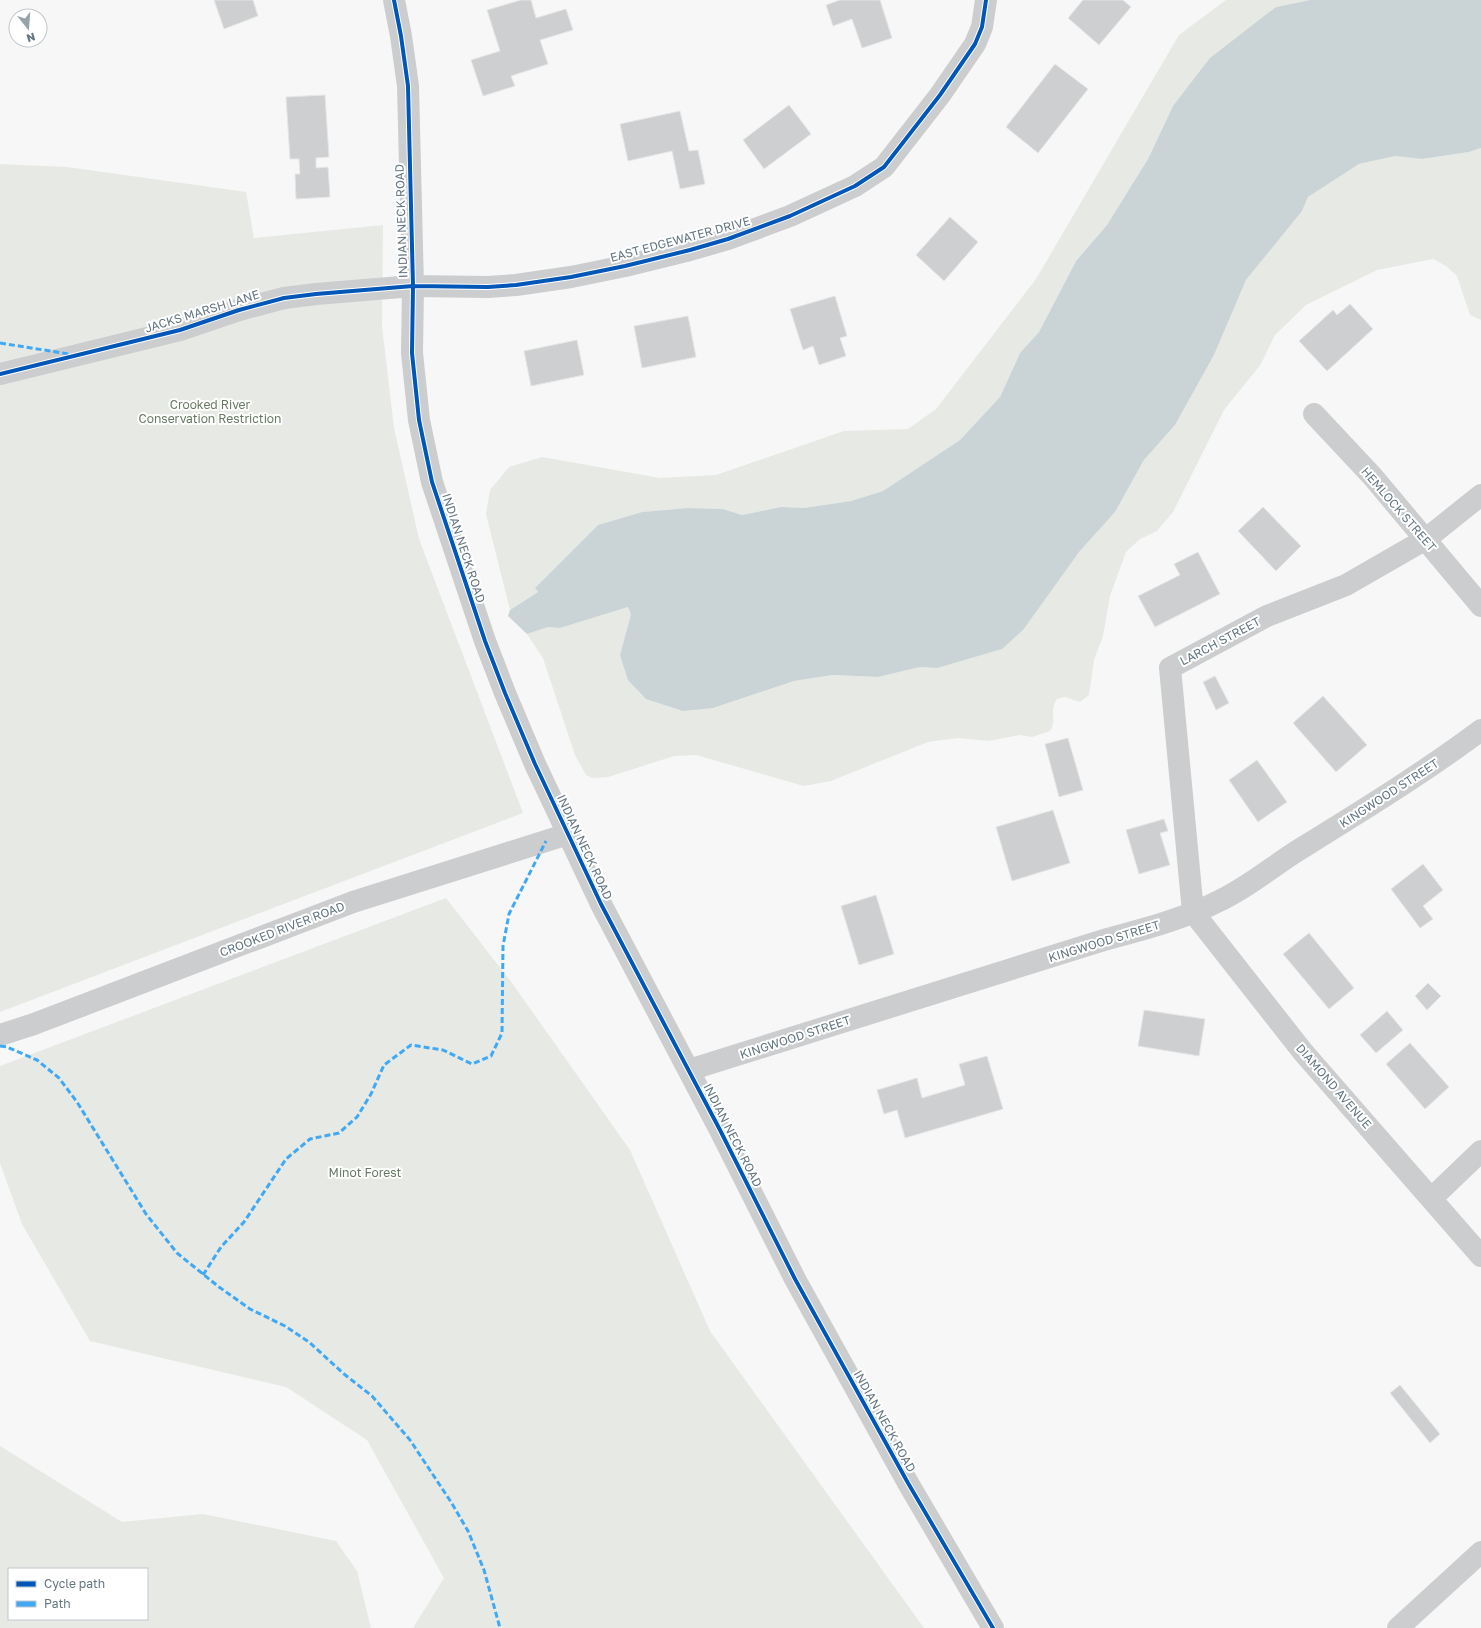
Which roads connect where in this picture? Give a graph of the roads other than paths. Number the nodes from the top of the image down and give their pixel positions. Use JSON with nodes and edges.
{"nodes":[{"id":1,"x":394,"y":0,"type":"edge"},
{"id":2,"x":986,"y":0,"type":"edge"},
{"id":3,"x":413,"y":286,"type":"junction"},
{"id":4,"x":0,"y":374,"type":"edge"},
{"id":5,"x":1314,"y":414,"type":"dead end"},
{"id":6,"x":1481,"y":494,"type":"edge"},
{"id":7,"x":1426,"y":539,"type":"junction"},
{"id":8,"x":1481,"y":606,"type":"edge"},
{"id":9,"x":1481,"y":730,"type":"edge"},
{"id":10,"x":568,"y":834,"type":"junction"},
{"id":11,"x":1193,"y":912,"type":"junction"},
{"id":12,"x":0,"y":1035,"type":"edge"},
{"id":13,"x":689,"y":1070,"type":"junction"},
{"id":14,"x":1481,"y":1151,"type":"edge"},
{"id":15,"x":1432,"y":1198,"type":"junction"},
{"id":16,"x":1481,"y":1256,"type":"edge"},
{"id":17,"x":1481,"y":1552,"type":"edge"},
{"id":18,"x":993,"y":1628,"type":"edge"},
{"id":19,"x":1398,"y":1628,"type":"edge"}],
"edges":[{"from":1,"to":3,"type":"street","name":"INDIAN NECK ROAD"},
{"from":2,"to":3,"type":"street","name":"EAST EDGEWATER DRIVE"},
{"from":3,"to":4,"type":"street","name":"JACKS MARSH LANE"},
{"from":3,"to":10,"type":"street","name":"INDIAN NECK ROAD"},
{"from":5,"to":7,"type":"street","name":"HEMLOCK STREET"},
{"from":6,"to":7,"type":"street","name":"LARCH STREET"},
{"from":7,"to":8,"type":"street","name":"HEMLOCK STREET"},
{"from":7,"to":11,"type":"street","name":"LARCH STREET"},
{"from":9,"to":11,"type":"street","name":"KINGWOOD STREET"},
{"from":10,"to":12,"type":"street","name":"CROOKED RIVER ROAD"},
{"from":10,"to":13,"type":"street","name":"INDIAN NECK ROAD"},
{"from":11,"to":13,"type":"street","name":"KINGWOOD STREET"},
{"from":11,"to":15,"type":"street","name":"DIAMOND AVENUE"},
{"from":13,"to":18,"type":"street","name":"INDIAN NECK ROAD"},
{"from":14,"to":15,"type":"street"},
{"from":15,"to":16,"type":"street","name":"DIAMOND AVENUE"},
{"from":17,"to":19,"type":"street"}]}
